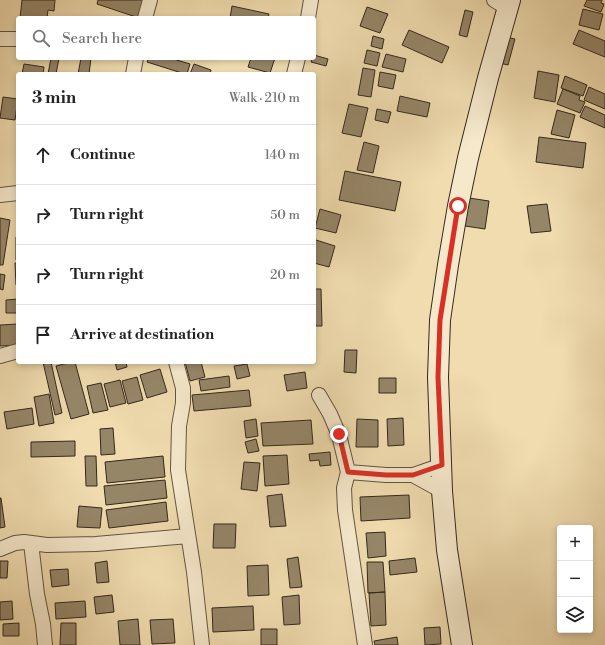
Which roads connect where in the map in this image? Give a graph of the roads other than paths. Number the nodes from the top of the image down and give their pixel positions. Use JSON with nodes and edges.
{"nodes":[{"id":1,"x":150,"y":0,"type":"edge"},
{"id":2,"x":311,"y":0,"type":"edge"},
{"id":3,"x":504,"y":3,"type":"edge"},
{"id":4,"x":146,"y":16,"type":"edge"},
{"id":5,"x":308,"y":16,"type":"edge"},
{"id":6,"x":16,"y":38,"type":"edge"},
{"id":7,"x":0,"y":39,"type":"edge"},
{"id":8,"x":136,"y":60,"type":"edge"},
{"id":9,"x":298,"y":60,"type":"edge"},
{"id":10,"x":132,"y":72,"type":"edge"},
{"id":11,"x":294,"y":72,"type":"edge"},
{"id":12,"x":16,"y":193,"type":"edge"},
{"id":13,"x":0,"y":195,"type":"edge"},
{"id":14,"x":16,"y":352,"type":"edge"},
{"id":15,"x":0,"y":356,"type":"edge"},
{"id":16,"x":177,"y":364,"type":"edge"},
{"id":17,"x":319,"y":395,"type":"dead end"},
{"id":18,"x":442,"y":465,"type":"junction"},
{"id":19,"x":348,"y":472,"type":"junction"},
{"id":20,"x":413,"y":475,"type":"junction"},
{"id":21,"x":442,"y":491,"type":"junction"},
{"id":22,"x":188,"y":536,"type":"junction"},
{"id":23,"x":31,"y":542,"type":"junction"},
{"id":24,"x":0,"y":549,"type":"edge"},
{"id":25,"x":46,"y":645,"type":"edge"},
{"id":26,"x":202,"y":645,"type":"edge"},
{"id":27,"x":365,"y":645,"type":"edge"},
{"id":28,"x":462,"y":645,"type":"edge"}],
"edges":[{"from":1,"to":4,"type":"street"},
{"from":2,"to":5,"type":"street"},
{"from":3,"to":18,"type":"street"},
{"from":6,"to":7,"type":"street"},
{"from":8,"to":10,"type":"street"},
{"from":9,"to":11,"type":"street"},
{"from":12,"to":13,"type":"street"},
{"from":14,"to":15,"type":"street"},
{"from":16,"to":22,"type":"street"},
{"from":17,"to":19,"type":"street"},
{"from":18,"to":20,"type":"street"},
{"from":18,"to":21,"type":"street"},
{"from":19,"to":20,"type":"street"},
{"from":19,"to":27,"type":"street"},
{"from":20,"to":21,"type":"street"},
{"from":21,"to":28,"type":"street"},
{"from":22,"to":23,"type":"street"},
{"from":22,"to":26,"type":"street"},
{"from":23,"to":24,"type":"street"},
{"from":23,"to":25,"type":"street"}]}
